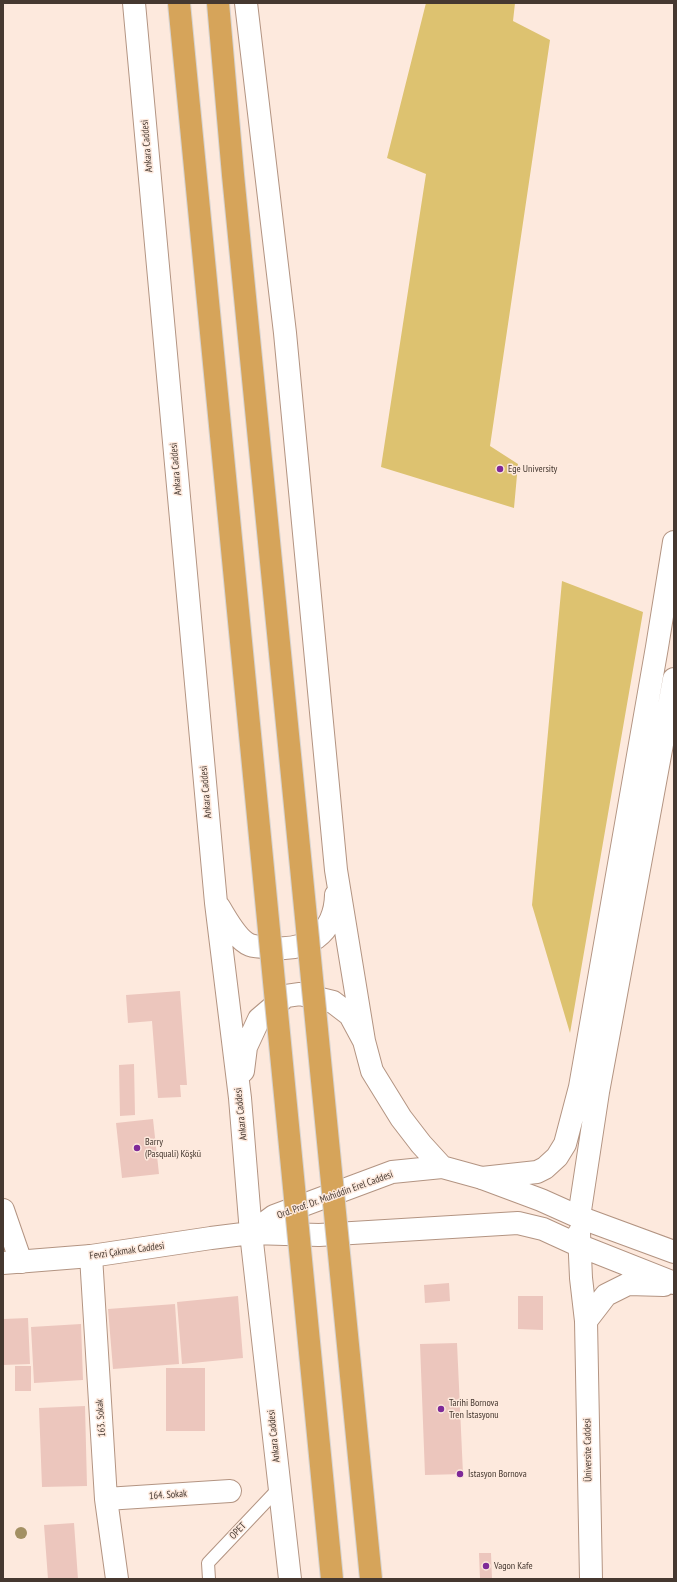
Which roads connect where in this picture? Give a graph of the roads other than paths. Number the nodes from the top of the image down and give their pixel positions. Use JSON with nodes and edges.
{"nodes":[{"id":1,"x":134,"y":3,"type":"edge"},
{"id":2,"x":179,"y":3,"type":"edge"},
{"id":3,"x":218,"y":3,"type":"edge"},
{"id":4,"x":246,"y":3,"type":"edge"},
{"id":5,"x":674,"y":542,"type":"edge"},
{"id":6,"x":674,"y":679,"type":"edge"},
{"id":7,"x":336,"y":870,"type":"junction"},
{"id":8,"x":216,"y":903,"type":"junction"},
{"id":9,"x":364,"y":1041,"type":"junction"},
{"id":10,"x":240,"y":1098,"type":"junction"},
{"id":11,"x":442,"y":1167,"type":"junction"},
{"id":12,"x":482,"y":1178,"type":"junction"},
{"id":13,"x":3,"y":1210,"type":"edge"},
{"id":14,"x":579,"y":1217,"type":"junction"},
{"id":15,"x":251,"y":1233,"type":"junction"},
{"id":16,"x":578,"y":1245,"type":"junction"},
{"id":17,"x":674,"y":1252,"type":"edge"},
{"id":18,"x":91,"y":1256,"type":"junction"},
{"id":19,"x":12,"y":1263,"type":"edge"},
{"id":20,"x":674,"y":1284,"type":"edge"},
{"id":21,"x":586,"y":1321,"type":"junction"},
{"id":22,"x":280,"y":1488,"type":"junction"},
{"id":23,"x":230,"y":1491,"type":"dead end"},
{"id":24,"x":106,"y":1499,"type":"junction"},
{"id":25,"x":117,"y":1579,"type":"edge"},
{"id":26,"x":209,"y":1579,"type":"edge"},
{"id":27,"x":290,"y":1579,"type":"edge"},
{"id":28,"x":332,"y":1579,"type":"edge"},
{"id":29,"x":371,"y":1579,"type":"edge"},
{"id":30,"x":591,"y":1579,"type":"edge"}],
"edges":[{"from":1,"to":8,"type":"main road","name":"Ankara Caddesi"},
{"from":2,"to":28,"type":"highway","bridge":true},
{"from":3,"to":29,"type":"highway","bridge":true},
{"from":4,"to":7,"type":"main road"},
{"from":5,"to":12,"type":"main road"},
{"from":6,"to":14,"type":"main road","name":"Üniversite Caddesi"},
{"from":7,"to":8,"type":"main road"},
{"from":7,"to":9,"type":"main road"},
{"from":8,"to":10,"type":"main road","name":"Ankara Caddesi"},
{"from":9,"to":10,"type":"main road"},
{"from":9,"to":11,"type":"main road"},
{"from":10,"to":15,"type":"main road","name":"Ankara Caddesi"},
{"from":11,"to":12,"type":"main road","name":"Ord. Prof. Dr. Muhiddin Erel Caddesi"},
{"from":11,"to":15,"type":"main road","name":"Ord. Prof. Dr. Muhiddin Erel Caddesi"},
{"from":12,"to":14,"type":"main road","name":"Ord. Prof. Dr. Muhiddin Erel Caddesi"},
{"from":13,"to":19,"type":"main road"},
{"from":14,"to":16,"type":"main road","name":"Üniversite Caddesi"},
{"from":14,"to":17,"type":"main road","name":"Ord. Prof. Dr. Muhiddin Erel Caddesi"},
{"from":15,"to":16,"type":"main road","name":"Ord. Prof. Dr. Muhiddin Erel Caddesi"},
{"from":15,"to":18,"type":"main road","name":"Fevzi Çakmak Caddesi"},
{"from":15,"to":22,"type":"main road","name":"Ankara Caddesi"},
{"from":16,"to":20,"type":"main road","name":"Ord. Prof. Dr. Muhiddin Erel Caddesi"},
{"from":16,"to":21,"type":"main road","name":"Üniversite Caddesi"},
{"from":18,"to":19,"type":"main road","name":"Fevzi Çakmak Caddesi"},
{"from":18,"to":24,"type":"main road","name":"163. Sokak"},
{"from":20,"to":21,"type":"main road"},
{"from":21,"to":30,"type":"main road","name":"Üniversite Caddesi"},
{"from":22,"to":26,"type":"lane","name":"OPET"},
{"from":22,"to":27,"type":"main road","name":"Ankara Caddesi"},
{"from":23,"to":24,"type":"main road","name":"164. Sokak"},
{"from":24,"to":25,"type":"main road","name":"163. Sokak"}]}
